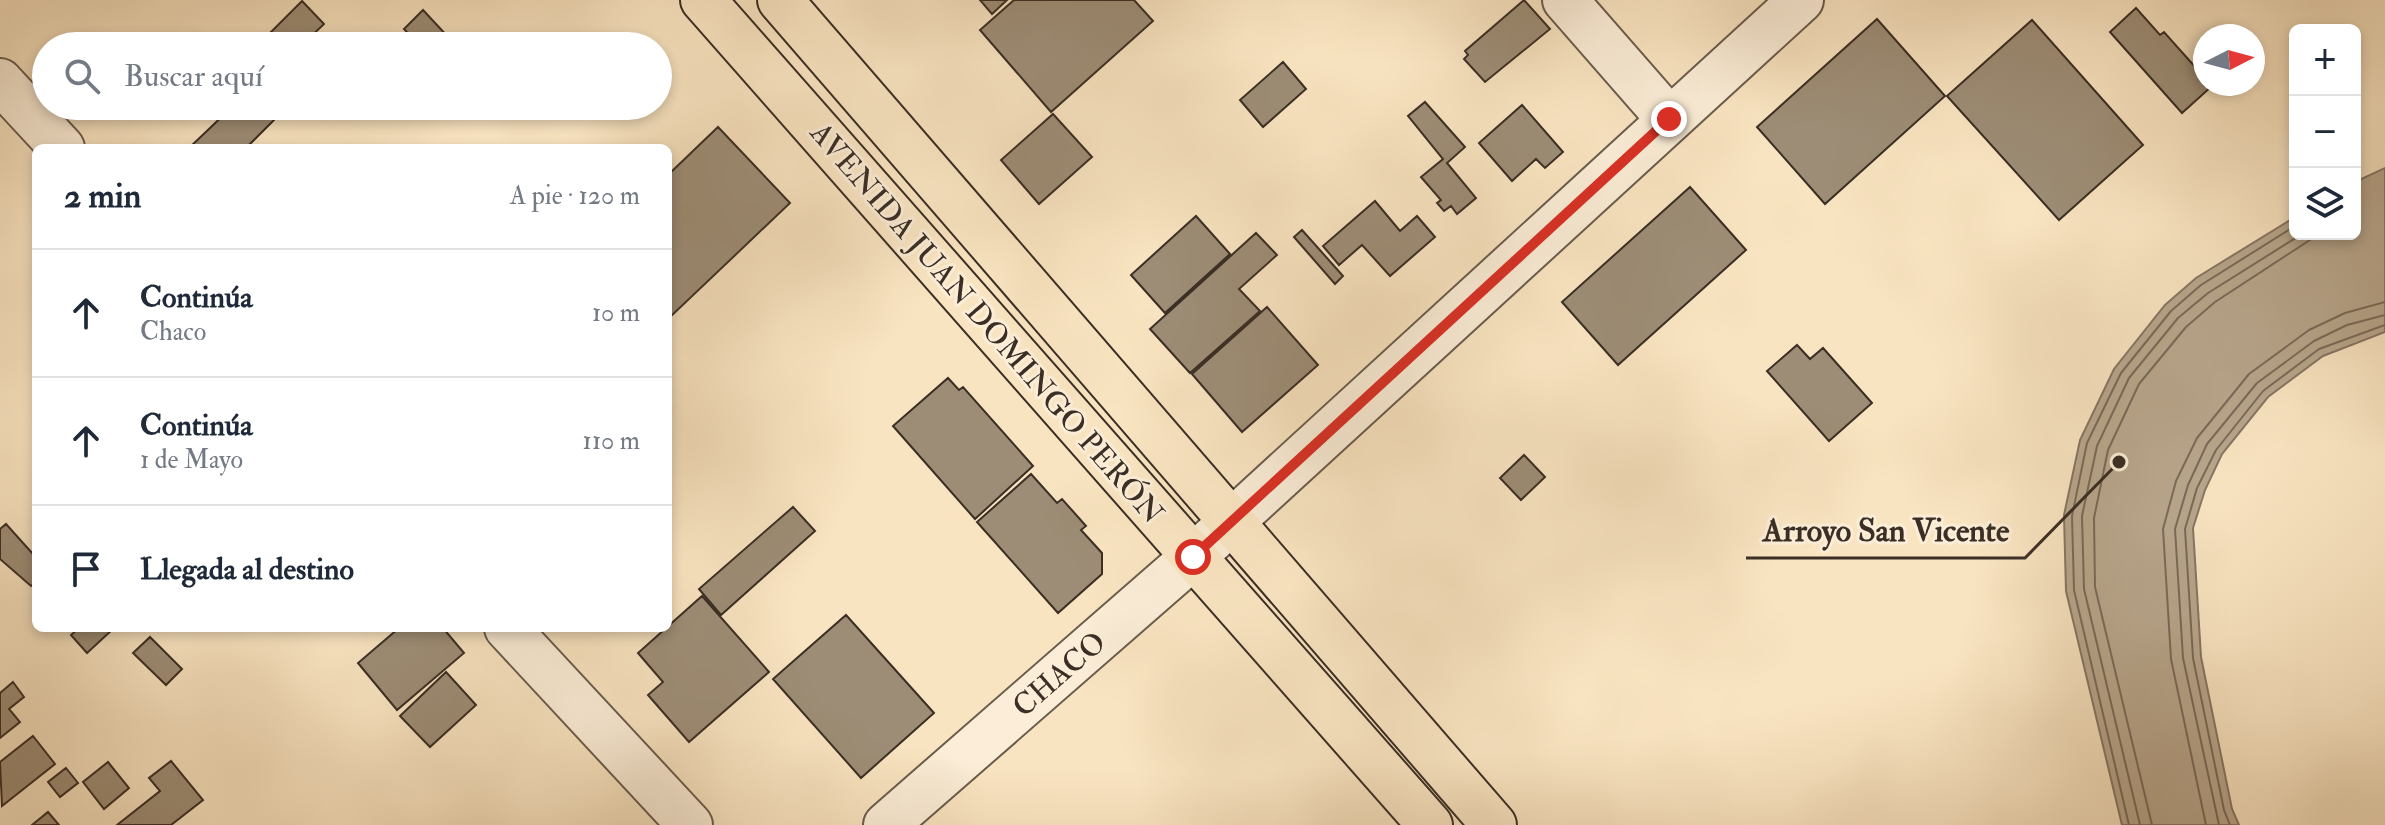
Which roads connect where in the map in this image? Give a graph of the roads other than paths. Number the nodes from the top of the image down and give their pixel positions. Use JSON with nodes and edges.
{"nodes":[{"id":1,"x":703,"y":0,"type":"edge"},
{"id":2,"x":780,"y":0,"type":"edge"},
{"id":3,"x":1565,"y":0,"type":"edge"},
{"id":4,"x":1801,"y":0,"type":"edge"},
{"id":5,"x":0,"y":81,"type":"edge"},
{"id":6,"x":32,"y":116,"type":"edge"},
{"id":7,"x":1669,"y":119,"type":"junction"},
{"id":8,"x":36,"y":120,"type":"edge"},
{"id":9,"x":58,"y":144,"type":"edge"},
{"id":10,"x":1231,"y":522,"type":"junction"},
{"id":11,"x":1193,"y":557,"type":"junction"},
{"id":12,"x":511,"y":632,"type":"edge"},
{"id":13,"x":690,"y":825,"type":"edge"},
{"id":14,"x":886,"y":825,"type":"edge"},
{"id":15,"x":1430,"y":825,"type":"edge"},
{"id":16,"x":1494,"y":825,"type":"edge"}],
"edges":[{"from":1,"to":11,"type":"main road","name":"AVENIDA JUAN DOMINGO PERÓN"},
{"from":2,"to":10,"type":"main road","name":"AVENIDA JUAN DOMINGO PERÓN"},
{"from":3,"to":7,"type":"street"},
{"from":4,"to":7,"type":"street","name":"CHACO"},
{"from":5,"to":6,"type":"street"},
{"from":7,"to":10,"type":"street","name":"CHACO"},
{"from":8,"to":9,"type":"street"},
{"from":10,"to":11,"type":"street","name":"CHACO"},
{"from":10,"to":16,"type":"main road","name":"AVENIDA JUAN DOMINGO PERÓN"},
{"from":11,"to":14,"type":"street","name":"CHACO"},
{"from":11,"to":15,"type":"main road","name":"AVENIDA JUAN DOMINGO PERÓN"},
{"from":12,"to":13,"type":"street"}]}
